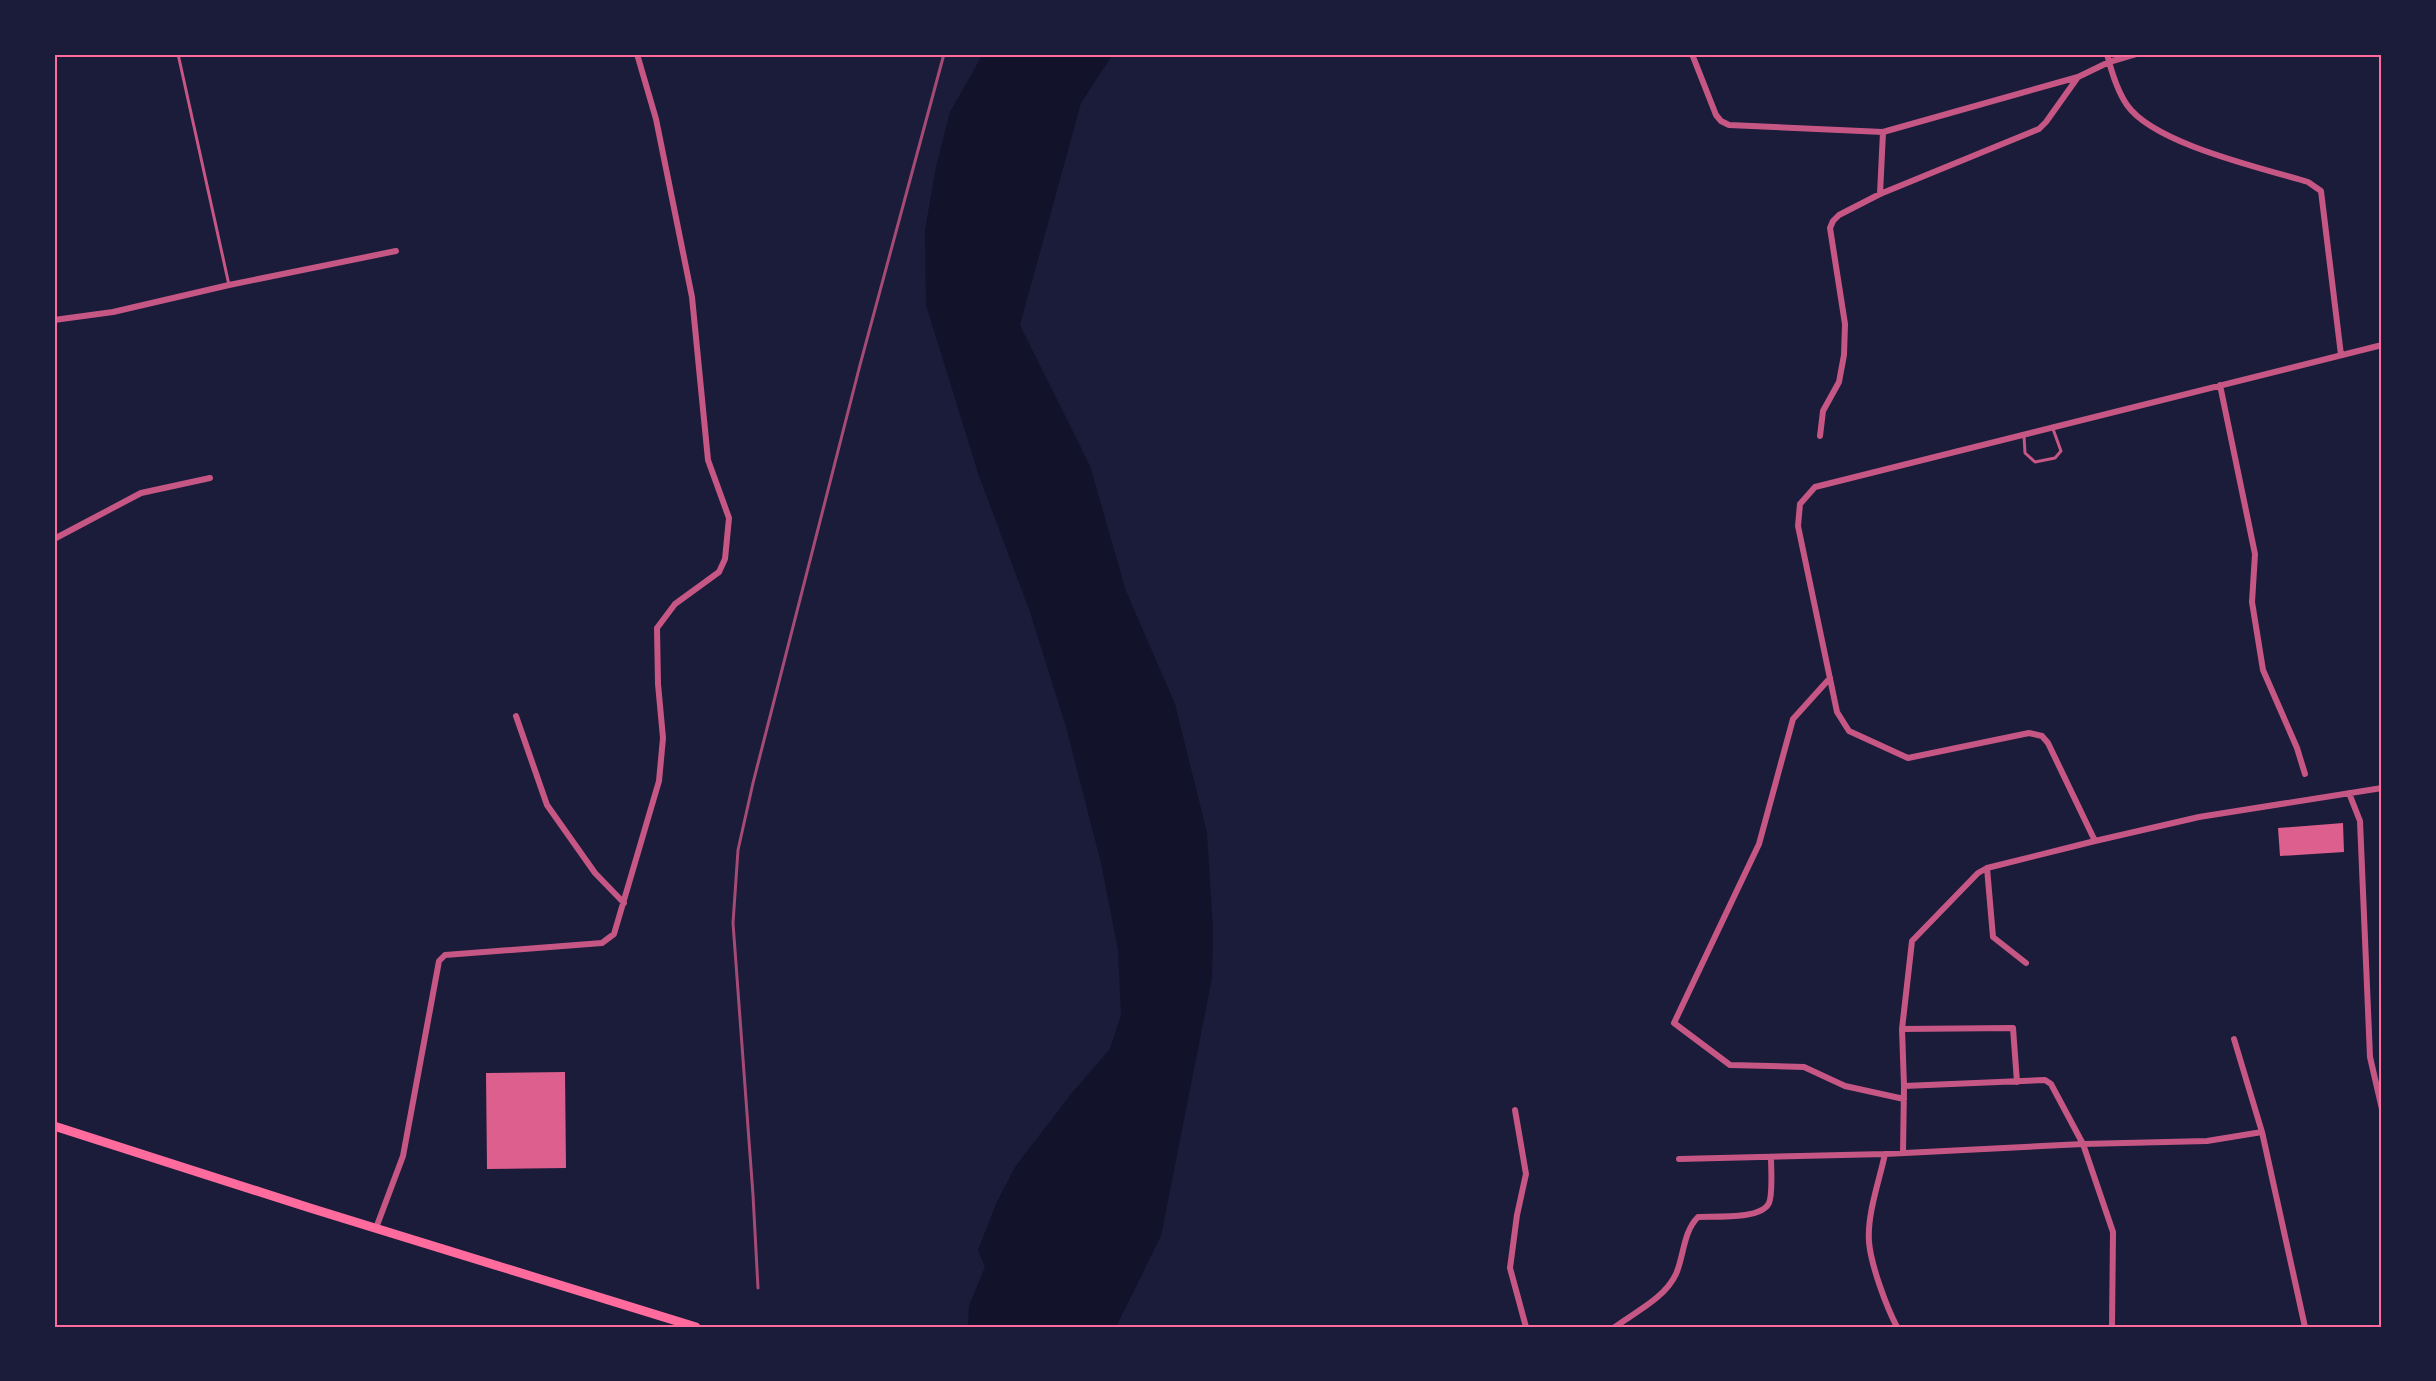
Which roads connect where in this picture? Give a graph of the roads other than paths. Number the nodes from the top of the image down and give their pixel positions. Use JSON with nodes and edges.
{"nodes":[{"id":1,"x":178,"y":54,"type":"edge"},
{"id":2,"x":638,"y":54,"type":"edge"},
{"id":3,"x":1692,"y":54,"type":"edge"},
{"id":4,"x":2107,"y":54,"type":"edge"},
{"id":5,"x":2136,"y":54,"type":"edge"},
{"id":6,"x":2109,"y":62,"type":"junction"},
{"id":7,"x":2078,"y":77,"type":"junction"},
{"id":8,"x":1883,"y":132,"type":"junction"},
{"id":9,"x":1880,"y":194,"type":"junction"},
{"id":10,"x":396,"y":251,"type":"dead end"},
{"id":11,"x":229,"y":285,"type":"junction"},
{"id":12,"x":54,"y":320,"type":"edge"},
{"id":13,"x":2382,"y":345,"type":"edge"},
{"id":14,"x":2341,"y":355,"type":"junction"},
{"id":15,"x":2220,"y":386,"type":"junction"},
{"id":16,"x":2053,"y":427,"type":"junction"},
{"id":17,"x":2024,"y":435,"type":"junction"},
{"id":18,"x":1820,"y":436,"type":"dead end"},
{"id":19,"x":210,"y":478,"type":"dead end"},
{"id":20,"x":54,"y":539,"type":"edge"},
{"id":21,"x":1830,"y":678,"type":"junction"},
{"id":22,"x":516,"y":716,"type":"dead end"},
{"id":23,"x":2305,"y":774,"type":"dead end"},
{"id":24,"x":2382,"y":788,"type":"edge"},
{"id":25,"x":2349,"y":793,"type":"junction"},
{"id":26,"x":2095,"y":841,"type":"junction"},
{"id":27,"x":1988,"y":868,"type":"junction"},
{"id":28,"x":624,"y":903,"type":"junction"},
{"id":29,"x":2026,"y":963,"type":"dead end"},
{"id":30,"x":1902,"y":1029,"type":"junction"},
{"id":31,"x":2234,"y":1040,"type":"dead end"},
{"id":32,"x":2017,"y":1082,"type":"junction"},
{"id":33,"x":1904,"y":1086,"type":"junction"},
{"id":34,"x":1904,"y":1099,"type":"junction"},
{"id":35,"x":2382,"y":1109,"type":"edge"},
{"id":36,"x":1515,"y":1110,"type":"dead end"},
{"id":37,"x":54,"y":1126,"type":"edge"},
{"id":38,"x":2262,"y":1132,"type":"junction"},
{"id":39,"x":2083,"y":1144,"type":"junction"},
{"id":40,"x":1903,"y":1153,"type":"junction"},
{"id":41,"x":1885,"y":1154,"type":"junction"},
{"id":42,"x":1771,"y":1156,"type":"junction"},
{"id":43,"x":1679,"y":1159,"type":"dead end"},
{"id":44,"x":376,"y":1228,"type":"junction"},
{"id":45,"x":696,"y":1327,"type":"edge"},
{"id":46,"x":1526,"y":1327,"type":"edge"},
{"id":47,"x":1615,"y":1327,"type":"edge"},
{"id":48,"x":1897,"y":1327,"type":"edge"},
{"id":49,"x":2112,"y":1327,"type":"edge"},
{"id":50,"x":2305,"y":1327,"type":"edge"}],
"edges":[{"from":1,"to":11,"type":"lane"},
{"from":2,"to":28,"type":"street"},
{"from":3,"to":8,"type":"street"},
{"from":4,"to":6,"type":"street"},
{"from":5,"to":6,"type":"street"},
{"from":6,"to":7,"type":"street"},
{"from":6,"to":14,"type":"street"},
{"from":7,"to":8,"type":"street"},
{"from":7,"to":9,"type":"street"},
{"from":8,"to":9,"type":"street"},
{"from":9,"to":18,"type":"street"},
{"from":10,"to":11,"type":"street"},
{"from":11,"to":12,"type":"street"},
{"from":13,"to":14,"type":"street"},
{"from":14,"to":15,"type":"street"},
{"from":15,"to":16,"type":"street"},
{"from":15,"to":23,"type":"street"},
{"from":16,"to":17,"type":"street"},
{"from":16,"to":17,"type":"lane"},
{"from":17,"to":21,"type":"street"},
{"from":19,"to":20,"type":"street"},
{"from":21,"to":26,"type":"street"},
{"from":21,"to":34,"type":"street"},
{"from":22,"to":28,"type":"street"},
{"from":24,"to":25,"type":"street"},
{"from":25,"to":26,"type":"street"},
{"from":25,"to":35,"type":"street"},
{"from":26,"to":27,"type":"street"},
{"from":27,"to":29,"type":"street"},
{"from":27,"to":30,"type":"street"},
{"from":28,"to":44,"type":"street"},
{"from":30,"to":32,"type":"street"},
{"from":30,"to":33,"type":"street"},
{"from":31,"to":38,"type":"street"},
{"from":32,"to":33,"type":"street"},
{"from":32,"to":39,"type":"street"},
{"from":33,"to":34,"type":"street"},
{"from":34,"to":40,"type":"street"},
{"from":36,"to":46,"type":"street"},
{"from":37,"to":44,"type":"main road"},
{"from":38,"to":39,"type":"street"},
{"from":38,"to":50,"type":"street"},
{"from":39,"to":40,"type":"street"},
{"from":39,"to":49,"type":"street"},
{"from":40,"to":41,"type":"street"},
{"from":41,"to":42,"type":"street"},
{"from":41,"to":48,"type":"street"},
{"from":42,"to":43,"type":"street"},
{"from":42,"to":47,"type":"street"},
{"from":44,"to":45,"type":"main road"}]}
